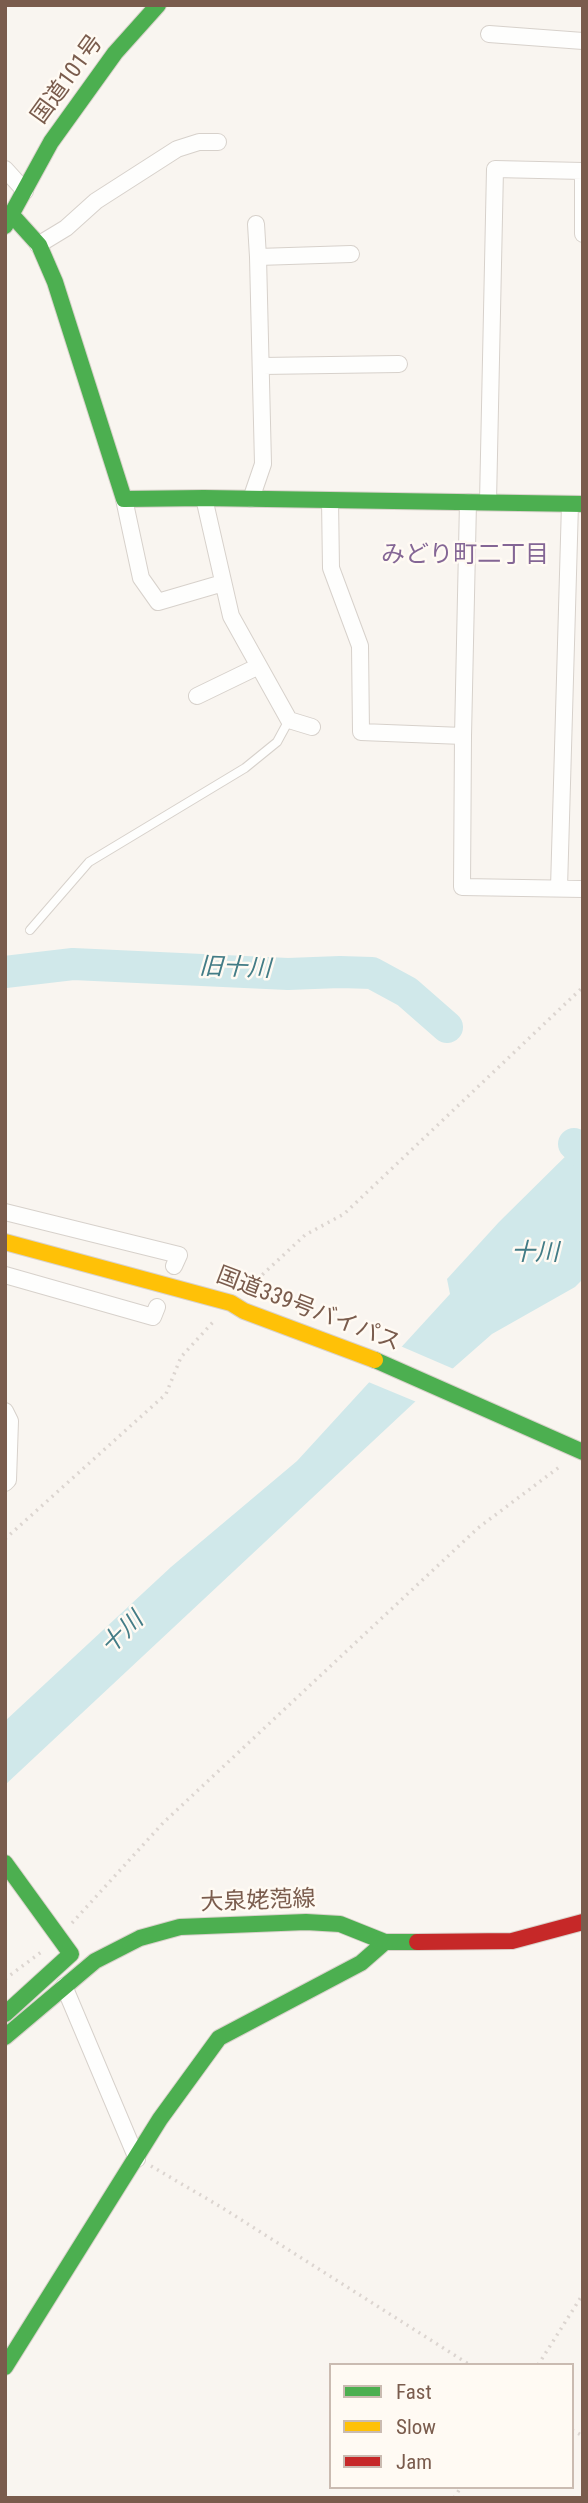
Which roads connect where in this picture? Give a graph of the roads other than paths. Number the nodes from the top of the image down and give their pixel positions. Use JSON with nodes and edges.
{"nodes":[{"id":1,"x":158,"y":5,"type":"edge"},
{"id":2,"x":489,"y":34,"type":"dead end"},
{"id":3,"x":583,"y":41,"type":"edge"},
{"id":4,"x":218,"y":142,"type":"dead end"},
{"id":5,"x":5,"y":169,"type":"edge"},
{"id":6,"x":583,"y":171,"type":"edge"},
{"id":7,"x":25,"y":191,"type":"junction"},
{"id":8,"x":8,"y":220,"type":"edge"},
{"id":9,"x":256,"y":224,"type":"dead end"},
{"id":10,"x":583,"y":234,"type":"edge"},
{"id":11,"x":38,"y":245,"type":"junction"},
{"id":12,"x":351,"y":254,"type":"dead end"},
{"id":13,"x":258,"y":257,"type":"junction"},
{"id":14,"x":399,"y":363,"type":"dead end"},
{"id":15,"x":262,"y":366,"type":"junction"},
{"id":16,"x":204,"y":498,"type":"junction"},
{"id":17,"x":124,"y":499,"type":"junction"},
{"id":18,"x":251,"y":499,"type":"junction"},
{"id":19,"x":330,"y":500,"type":"junction"},
{"id":20,"x":468,"y":502,"type":"junction"},
{"id":21,"x":488,"y":502,"type":"junction"},
{"id":22,"x":576,"y":504,"type":"edge"},
{"id":23,"x":223,"y":583,"type":"junction"},
{"id":24,"x":259,"y":666,"type":"junction"},
{"id":25,"x":197,"y":696,"type":"dead end"},
{"id":26,"x":289,"y":720,"type":"junction"},
{"id":27,"x":312,"y":727,"type":"dead end"},
{"id":28,"x":463,"y":736,"type":"junction"},
{"id":29,"x":559,"y":888,"type":"junction"},
{"id":30,"x":583,"y":889,"type":"edge"},
{"id":31,"x":30,"y":930,"type":"dead end"},
{"id":32,"x":5,"y":1212,"type":"edge"},
{"id":33,"x":5,"y":1242,"type":"edge"},
{"id":34,"x":174,"y":1266,"type":"dead end"},
{"id":35,"x":5,"y":1275,"type":"edge"},
{"id":36,"x":157,"y":1307,"type":"dead end"},
{"id":37,"x":5,"y":1411,"type":"edge"},
{"id":38,"x":577,"y":1450,"type":"edge"},
{"id":39,"x":5,"y":1483,"type":"edge"},
{"id":40,"x":5,"y":1863,"type":"edge"},
{"id":41,"x":583,"y":1922,"type":"edge"},
{"id":42,"x":385,"y":1942,"type":"junction"},
{"id":43,"x":64,"y":1986,"type":"junction"},
{"id":44,"x":5,"y":2014,"type":"edge"},
{"id":45,"x":5,"y":2037,"type":"edge"},
{"id":46,"x":137,"y":2159,"type":"junction"},
{"id":47,"x":10,"y":2349,"type":"edge"},
{"id":48,"x":5,"y":2367,"type":"edge"}],
"edges":[{"from":1,"to":7,"type":"main road","name":"国道101号"},
{"from":2,"to":3,"type":"street"},
{"from":4,"to":11,"type":"street"},
{"from":5,"to":7,"type":"street"},
{"from":6,"to":10,"type":"street"},
{"from":6,"to":21,"type":"street"},
{"from":7,"to":8,"type":"main road","name":"国道101号"},
{"from":8,"to":11,"type":"main road"},
{"from":9,"to":13,"type":"street"},
{"from":11,"to":17,"type":"main road"},
{"from":12,"to":13,"type":"street"},
{"from":13,"to":15,"type":"street"},
{"from":14,"to":15,"type":"street"},
{"from":15,"to":18,"type":"street"},
{"from":16,"to":17,"type":"main road"},
{"from":16,"to":18,"type":"main road"},
{"from":16,"to":23,"type":"street"},
{"from":17,"to":23,"type":"street"},
{"from":18,"to":19,"type":"main road"},
{"from":19,"to":20,"type":"main road"},
{"from":19,"to":28,"type":"street"},
{"from":20,"to":21,"type":"main road"},
{"from":20,"to":28,"type":"street"},
{"from":21,"to":22,"type":"main road"},
{"from":22,"to":29,"type":"street"},
{"from":23,"to":24,"type":"street"},
{"from":24,"to":25,"type":"street"},
{"from":24,"to":26,"type":"street"},
{"from":26,"to":27,"type":"street"},
{"from":26,"to":31,"type":"lane"},
{"from":28,"to":29,"type":"street"},
{"from":29,"to":30,"type":"street"},
{"from":32,"to":34,"type":"street"},
{"from":33,"to":38,"type":"main road","name":"国道339号バイパス"},
{"from":35,"to":36,"type":"street"},
{"from":37,"to":39,"type":"street"},
{"from":40,"to":44,"type":"main road"},
{"from":41,"to":42,"type":"main road","name":"大泉姥萢線"},
{"from":42,"to":43,"type":"main road","name":"大泉姥萢線"},
{"from":42,"to":46,"type":"main road"},
{"from":43,"to":45,"type":"main road","name":"大泉姥萢線"},
{"from":43,"to":46,"type":"street"},
{"from":46,"to":47,"type":"main road"},
{"from":47,"to":48,"type":"main road"}]}
